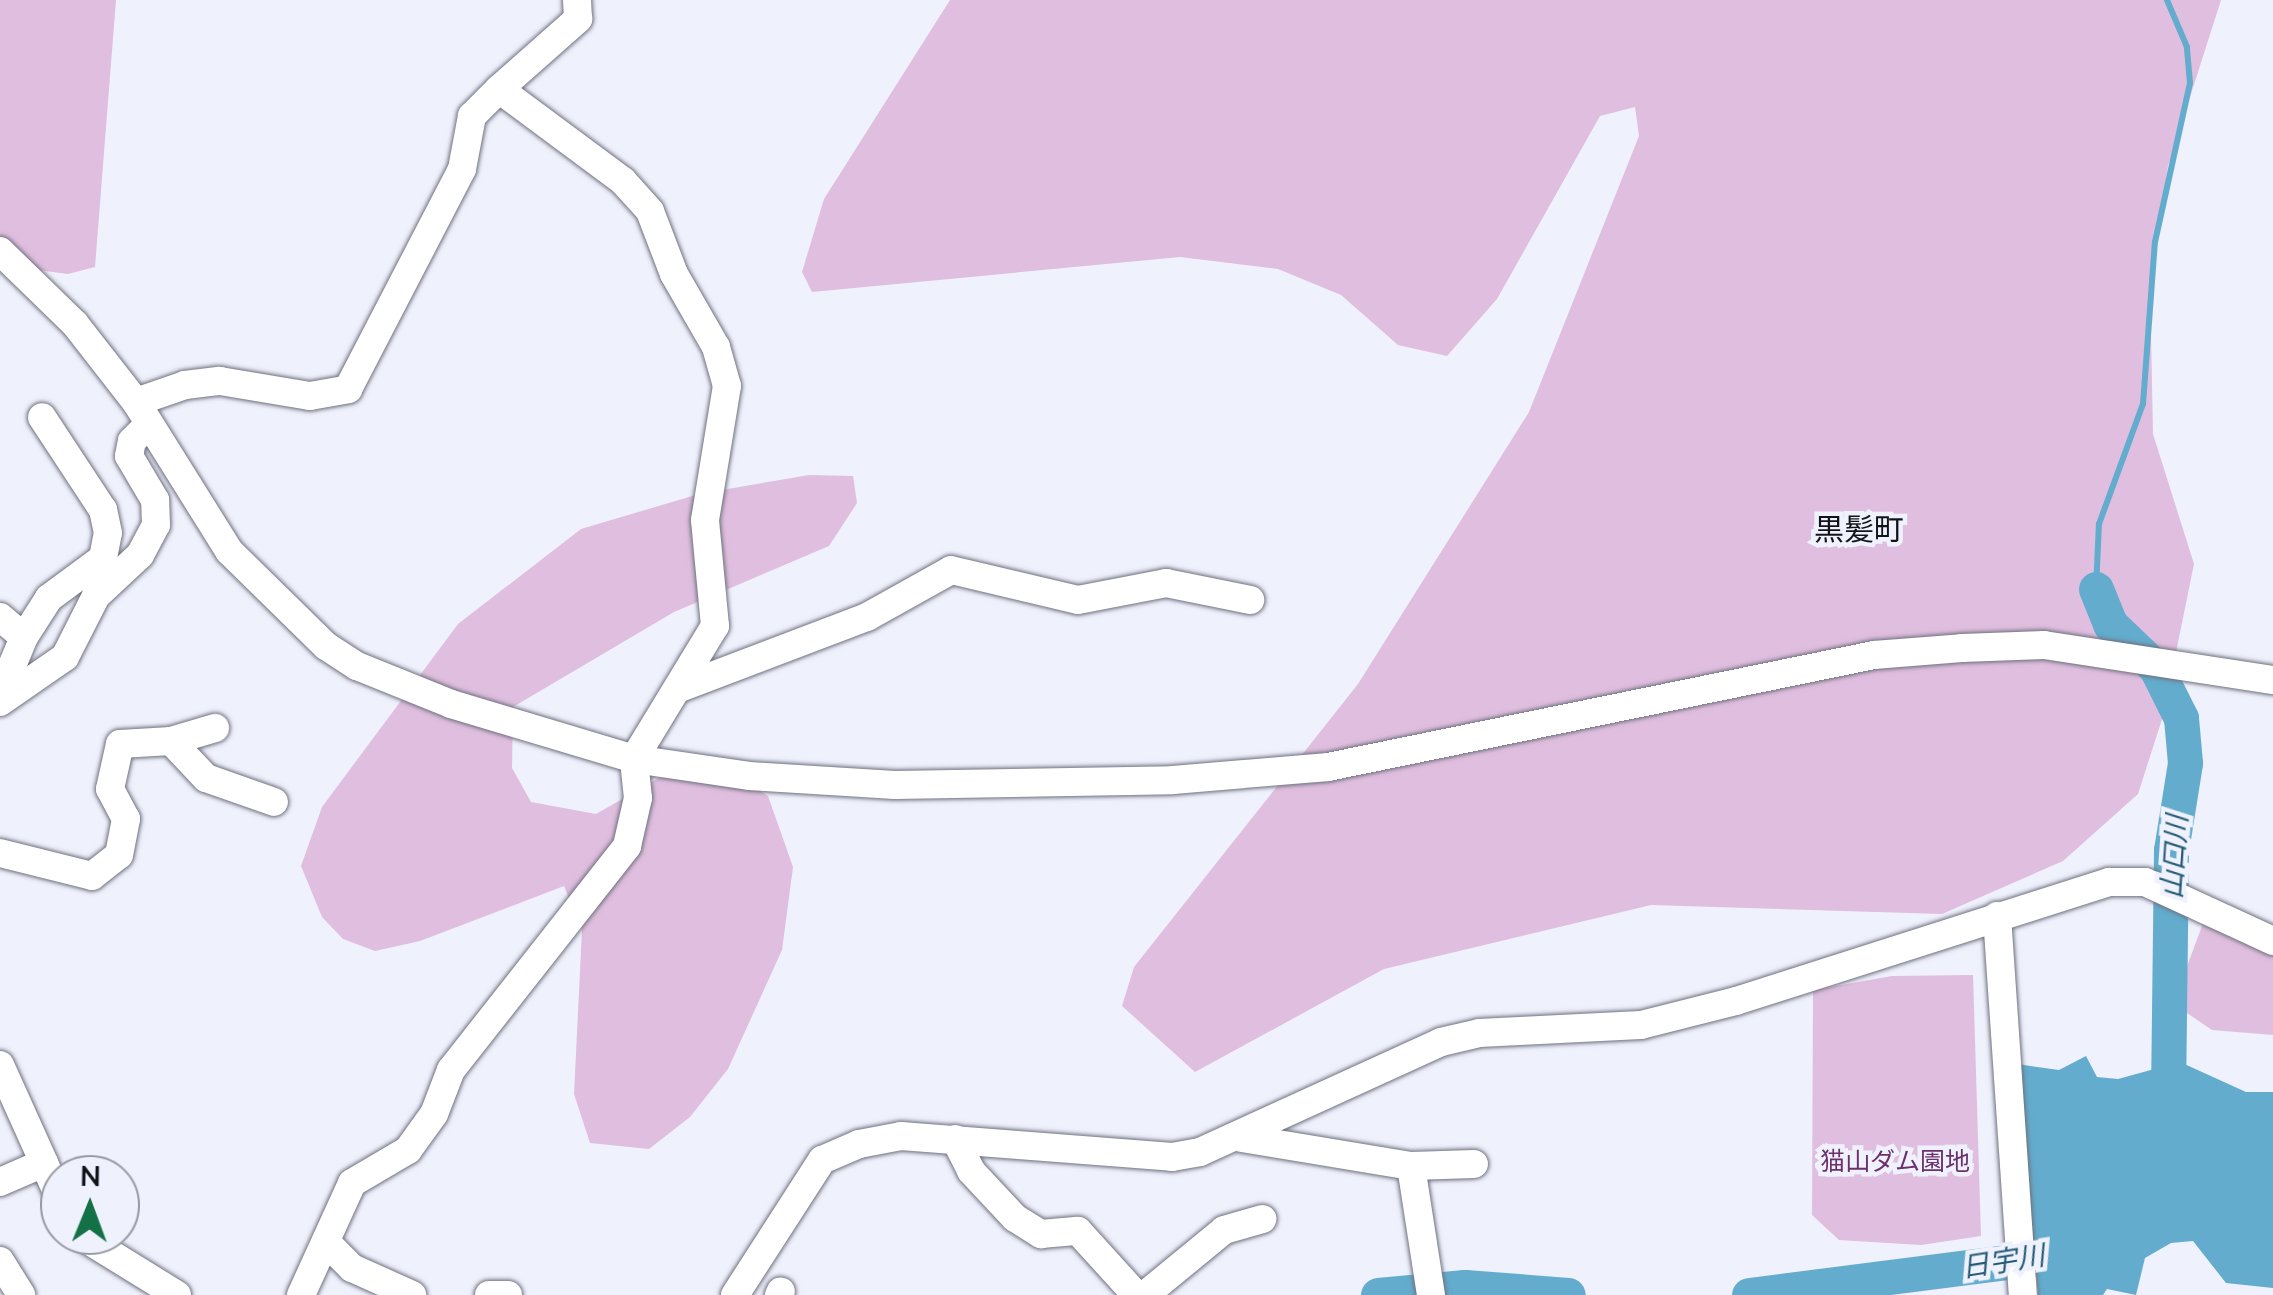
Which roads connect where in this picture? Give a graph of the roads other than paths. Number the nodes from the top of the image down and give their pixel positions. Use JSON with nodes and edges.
{"nodes":[{"id":1,"x":577,"y":0,"type":"edge"},
{"id":2,"x":499,"y":90,"type":"junction"},
{"id":3,"x":0,"y":251,"type":"edge"},
{"id":4,"x":143,"y":413,"type":"junction"},
{"id":5,"x":42,"y":416,"type":"dead end"},
{"id":6,"x":1250,"y":600,"type":"dead end"},
{"id":7,"x":0,"y":617,"type":"edge"},
{"id":8,"x":24,"y":636,"type":"junction"},
{"id":9,"x":2273,"y":680,"type":"edge"},
{"id":10,"x":680,"y":688,"type":"junction"},
{"id":11,"x":0,"y":698,"type":"edge"},
{"id":12,"x":215,"y":728,"type":"dead end"},
{"id":13,"x":171,"y":741,"type":"junction"},
{"id":14,"x":634,"y":759,"type":"junction"},
{"id":15,"x":274,"y":802,"type":"dead end"},
{"id":16,"x":1,"y":856,"type":"edge"},
{"id":17,"x":1997,"y":916,"type":"junction"},
{"id":18,"x":2273,"y":941,"type":"edge"},
{"id":19,"x":0,"y":1065,"type":"edge"},
{"id":20,"x":1242,"y":1138,"type":"junction"},
{"id":21,"x":955,"y":1139,"type":"junction"},
{"id":22,"x":40,"y":1155,"type":"edge"},
{"id":23,"x":1474,"y":1164,"type":"dead end"},
{"id":24,"x":40,"y":1165,"type":"edge"},
{"id":25,"x":1411,"y":1166,"type":"junction"},
{"id":26,"x":0,"y":1182,"type":"edge"},
{"id":27,"x":1262,"y":1219,"type":"dead end"},
{"id":28,"x":328,"y":1244,"type":"junction"},
{"id":29,"x":112,"y":1255,"type":"edge"},
{"id":30,"x":0,"y":1261,"type":"edge"},
{"id":31,"x":21,"y":1295,"type":"edge"},
{"id":32,"x":177,"y":1295,"type":"edge"},
{"id":33,"x":301,"y":1295,"type":"edge"},
{"id":34,"x":412,"y":1295,"type":"edge"},
{"id":35,"x":489,"y":1295,"type":"edge"},
{"id":36,"x":508,"y":1295,"type":"edge"},
{"id":37,"x":735,"y":1295,"type":"edge"},
{"id":38,"x":1136,"y":1295,"type":"edge"},
{"id":39,"x":1145,"y":1295,"type":"edge"},
{"id":40,"x":1430,"y":1295,"type":"edge"},
{"id":41,"x":2023,"y":1295,"type":"edge"}],
"edges":[{"from":1,"to":2,"type":"street"},
{"from":2,"to":4,"type":"street"},
{"from":2,"to":10,"type":"street"},
{"from":3,"to":4,"type":"street"},
{"from":4,"to":11,"type":"street"},
{"from":4,"to":14,"type":"street"},
{"from":5,"to":8,"type":"street"},
{"from":6,"to":10,"type":"street"},
{"from":7,"to":8,"type":"street"},
{"from":8,"to":11,"type":"street"},
{"from":9,"to":14,"type":"street"},
{"from":10,"to":14,"type":"street"},
{"from":12,"to":13,"type":"street"},
{"from":13,"to":15,"type":"street"},
{"from":13,"to":16,"type":"street"},
{"from":14,"to":28,"type":"street"},
{"from":17,"to":18,"type":"street"},
{"from":17,"to":20,"type":"street"},
{"from":17,"to":41,"type":"street"},
{"from":19,"to":22,"type":"street"},
{"from":20,"to":21,"type":"street"},
{"from":20,"to":25,"type":"street"},
{"from":21,"to":37,"type":"street"},
{"from":21,"to":38,"type":"street"},
{"from":23,"to":25,"type":"street"},
{"from":24,"to":26,"type":"street"},
{"from":25,"to":40,"type":"street"},
{"from":27,"to":39,"type":"street"},
{"from":28,"to":33,"type":"street"},
{"from":28,"to":34,"type":"street"},
{"from":29,"to":32,"type":"street"},
{"from":30,"to":31,"type":"street"},
{"from":35,"to":36,"type":"street"}]}
